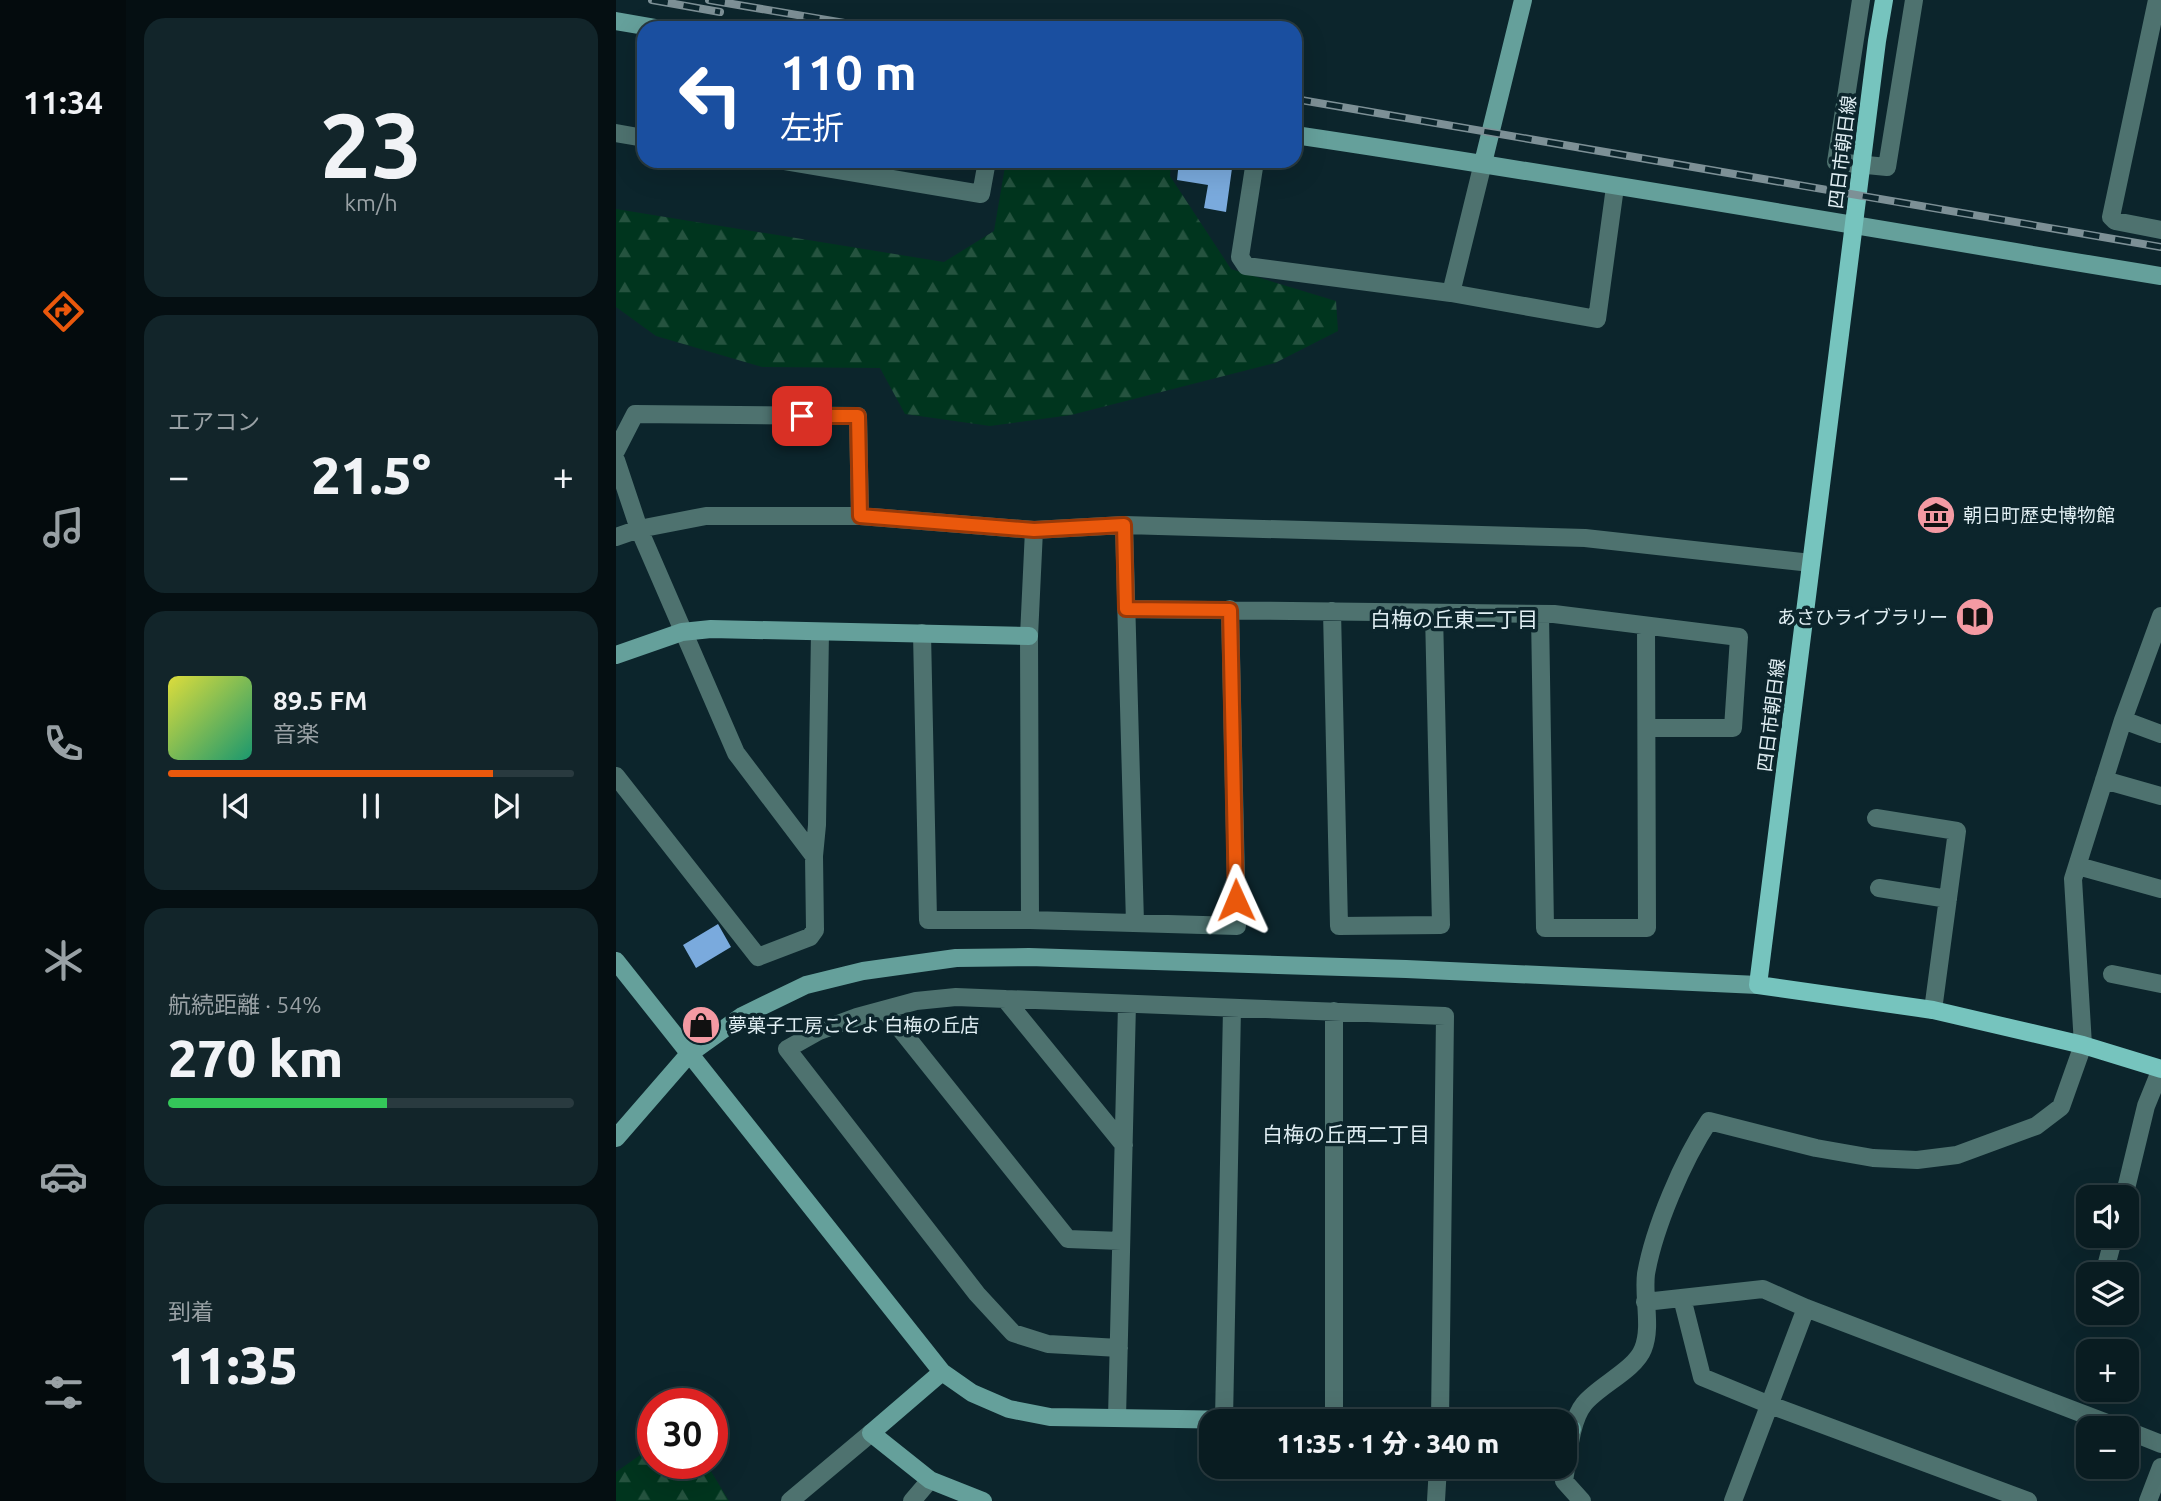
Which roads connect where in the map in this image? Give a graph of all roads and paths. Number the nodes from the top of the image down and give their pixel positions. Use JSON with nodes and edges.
{"nodes":[{"id":1,"x":1523,"y":0,"type":"edge"},
{"id":2,"x":1861,"y":0,"type":"edge"},
{"id":3,"x":1884,"y":0,"type":"edge"},
{"id":4,"x":1914,"y":0,"type":"edge"},
{"id":5,"x":2157,"y":0,"type":"edge"},
{"id":6,"x":616,"y":21,"type":"edge"},
{"id":7,"x":637,"y":25,"type":"edge"},
{"id":8,"x":616,"y":133,"type":"edge"},
{"id":9,"x":1302,"y":136,"type":"edge"},
{"id":10,"x":637,"y":137,"type":"edge"},
{"id":11,"x":1483,"y":163,"type":"junction"},
{"id":12,"x":827,"y":168,"type":"edge"},
{"id":13,"x":986,"y":168,"type":"edge"},
{"id":14,"x":1254,"y":168,"type":"edge"},
{"id":15,"x":1615,"y":187,"type":"junction"},
{"id":16,"x":2161,"y":230,"type":"edge"},
{"id":17,"x":2161,"y":276,"type":"edge"},
{"id":18,"x":1451,"y":293,"type":"junction"},
{"id":19,"x":616,"y":451,"type":"edge"},
{"id":20,"x":616,"y":460,"type":"edge"},
{"id":21,"x":860,"y":516,"type":"junction"},
{"id":22,"x":1124,"y":525,"type":"junction"},
{"id":23,"x":639,"y":529,"type":"junction"},
{"id":24,"x":1034,"y":530,"type":"junction"},
{"id":25,"x":616,"y":537,"type":"edge"},
{"id":26,"x":1811,"y":563,"type":"junction"},
{"id":27,"x":1126,"y":609,"type":"junction"},
{"id":28,"x":1230,"y":610,"type":"junction"},
{"id":29,"x":1332,"y":611,"type":"junction"},
{"id":30,"x":1434,"y":613,"type":"junction"},
{"id":31,"x":1540,"y":614,"type":"junction"},
{"id":32,"x":2161,"y":616,"type":"edge"},
{"id":33,"x":1646,"y":625,"type":"junction"},
{"id":34,"x":682,"y":632,"type":"junction"},
{"id":35,"x":820,"y":632,"type":"junction"},
{"id":36,"x":922,"y":633,"type":"junction"},
{"id":37,"x":1029,"y":636,"type":"junction"},
{"id":38,"x":616,"y":655,"type":"edge"},
{"id":39,"x":2123,"y":720,"type":"junction"},
{"id":40,"x":1647,"y":729,"type":"junction"},
{"id":41,"x":2161,"y":734,"type":"edge"},
{"id":42,"x":616,"y":776,"type":"edge"},
{"id":43,"x":2105,"y":780,"type":"junction"},
{"id":44,"x":2161,"y":796,"type":"edge"},
{"id":45,"x":1876,"y":818,"type":"dead end"},
{"id":46,"x":814,"y":856,"type":"junction"},
{"id":47,"x":2078,"y":866,"type":"junction"},
{"id":48,"x":1879,"y":888,"type":"dead end"},
{"id":49,"x":2161,"y":889,"type":"edge"},
{"id":50,"x":1948,"y":899,"type":"junction"},
{"id":51,"x":1030,"y":920,"type":"junction"},
{"id":52,"x":1135,"y":923,"type":"junction"},
{"id":53,"x":616,"y":961,"type":"edge"},
{"id":54,"x":2112,"y":974,"type":"dead end"},
{"id":55,"x":2161,"y":984,"type":"edge"},
{"id":56,"x":1758,"y":985,"type":"junction"},
{"id":57,"x":1005,"y":999,"type":"junction"},
{"id":58,"x":1127,"y":1004,"type":"junction"},
{"id":59,"x":1232,"y":1008,"type":"junction"},
{"id":60,"x":885,"y":1010,"type":"junction"},
{"id":61,"x":1933,"y":1010,"type":"junction"},
{"id":62,"x":1335,"y":1011,"type":"junction"},
{"id":63,"x":2083,"y":1045,"type":"junction"},
{"id":64,"x":690,"y":1054,"type":"junction"},
{"id":65,"x":2161,"y":1069,"type":"edge"},
{"id":66,"x":616,"y":1138,"type":"edge"},
{"id":67,"x":1124,"y":1145,"type":"junction"},
{"id":68,"x":2127,"y":1185,"type":"edge"},
{"id":69,"x":1121,"y":1241,"type":"junction"},
{"id":70,"x":1682,"y":1298,"type":"junction"},
{"id":71,"x":1645,"y":1302,"type":"junction"},
{"id":72,"x":1806,"y":1308,"type":"junction"},
{"id":73,"x":1119,"y":1348,"type":"junction"},
{"id":74,"x":942,"y":1372,"type":"junction"},
{"id":75,"x":1770,"y":1405,"type":"junction"},
{"id":76,"x":1224,"y":1409,"type":"edge"},
{"id":77,"x":1334,"y":1409,"type":"edge"},
{"id":78,"x":1440,"y":1409,"type":"edge"},
{"id":79,"x":1577,"y":1414,"type":"edge"},
{"id":80,"x":2089,"y":1416,"type":"edge"},
{"id":81,"x":1118,"y":1418,"type":"junction"},
{"id":82,"x":1199,"y":1420,"type":"edge"},
{"id":83,"x":871,"y":1433,"type":"junction"},
{"id":84,"x":2139,"y":1435,"type":"edge"},
{"id":85,"x":2161,"y":1444,"type":"edge"},
{"id":86,"x":2161,"y":1467,"type":"edge"},
{"id":87,"x":1437,"y":1479,"type":"edge"},
{"id":88,"x":1564,"y":1479,"type":"edge"},
{"id":89,"x":930,"y":1480,"type":"junction"},
{"id":90,"x":1578,"y":1500,"type":"edge"},
{"id":91,"x":790,"y":1501,"type":"edge"},
{"id":92,"x":912,"y":1501,"type":"edge"},
{"id":93,"x":984,"y":1501,"type":"edge"},
{"id":94,"x":1436,"y":1501,"type":"edge"},
{"id":95,"x":1732,"y":1501,"type":"edge"},
{"id":96,"x":2028,"y":1501,"type":"edge"},
{"id":97,"x":2148,"y":1501,"type":"edge"}],
"edges":[{"from":1,"to":11,"type":"street"},
{"from":2,"to":4,"type":"street"},
{"from":3,"to":26,"type":"main road","name":"四日市朝日線"},
{"from":5,"to":16,"type":"street"},
{"from":6,"to":7,"type":"street"},
{"from":8,"to":10,"type":"street"},
{"from":9,"to":11,"type":"street"},
{"from":11,"to":15,"type":"street"},
{"from":11,"to":18,"type":"street"},
{"from":12,"to":13,"type":"street"},
{"from":14,"to":18,"type":"street"},
{"from":15,"to":17,"type":"street"},
{"from":15,"to":18,"type":"street"},
{"from":19,"to":21,"type":"street"},
{"from":20,"to":23,"type":"street"},
{"from":21,"to":23,"type":"street"},
{"from":21,"to":24,"type":"street"},
{"from":22,"to":24,"type":"street"},
{"from":22,"to":26,"type":"street"},
{"from":22,"to":27,"type":"street"},
{"from":23,"to":25,"type":"street"},
{"from":23,"to":34,"type":"street"},
{"from":24,"to":37,"type":"street"},
{"from":26,"to":56,"type":"main road","name":"四日市朝日線"},
{"from":27,"to":28,"type":"street"},
{"from":27,"to":52,"type":"street"},
{"from":28,"to":29,"type":"street"},
{"from":28,"to":52,"type":"street"},
{"from":29,"to":30,"type":"street"},
{"from":29,"to":30,"type":"street"},
{"from":30,"to":31,"type":"street"},
{"from":31,"to":33,"type":"street"},
{"from":31,"to":40,"type":"street"},
{"from":32,"to":39,"type":"street"},
{"from":33,"to":40,"type":"street"},
{"from":33,"to":40,"type":"street"},
{"from":34,"to":35,"type":"street"},
{"from":34,"to":38,"type":"street"},
{"from":34,"to":46,"type":"street"},
{"from":35,"to":36,"type":"street"},
{"from":35,"to":46,"type":"street"},
{"from":36,"to":37,"type":"street"},
{"from":36,"to":51,"type":"street"},
{"from":37,"to":51,"type":"street"},
{"from":39,"to":41,"type":"street"},
{"from":39,"to":43,"type":"street"},
{"from":42,"to":46,"type":"street"},
{"from":43,"to":44,"type":"street"},
{"from":43,"to":47,"type":"street"},
{"from":45,"to":50,"type":"street"},
{"from":47,"to":49,"type":"street"},
{"from":47,"to":63,"type":"street"},
{"from":48,"to":50,"type":"street"},
{"from":50,"to":61,"type":"street"},
{"from":51,"to":52,"type":"street"},
{"from":53,"to":64,"type":"street"},
{"from":54,"to":55,"type":"street"},
{"from":56,"to":61,"type":"main road"},
{"from":56,"to":64,"type":"street"},
{"from":57,"to":58,"type":"street"},
{"from":57,"to":60,"type":"street"},
{"from":57,"to":67,"type":"street"},
{"from":58,"to":59,"type":"street"},
{"from":58,"to":67,"type":"street"},
{"from":59,"to":62,"type":"street"},
{"from":59,"to":76,"type":"street"},
{"from":60,"to":69,"type":"street"},
{"from":60,"to":73,"type":"street"},
{"from":61,"to":63,"type":"main road"},
{"from":62,"to":77,"type":"street"},
{"from":62,"to":78,"type":"street"},
{"from":63,"to":65,"type":"main road"},
{"from":63,"to":71,"type":"street"},
{"from":64,"to":66,"type":"street"},
{"from":64,"to":74,"type":"street"},
{"from":65,"to":68,"type":"street"},
{"from":67,"to":69,"type":"street"},
{"from":69,"to":73,"type":"street"},
{"from":70,"to":71,"type":"street"},
{"from":70,"to":72,"type":"street"},
{"from":70,"to":75,"type":"street"},
{"from":71,"to":79,"type":"street"},
{"from":72,"to":75,"type":"street"},
{"from":72,"to":80,"type":"street"},
{"from":73,"to":81,"type":"street"},
{"from":74,"to":81,"type":"street"},
{"from":74,"to":83,"type":"street"},
{"from":75,"to":95,"type":"street"},
{"from":75,"to":96,"type":"street"},
{"from":81,"to":82,"type":"street"},
{"from":83,"to":89,"type":"street"},
{"from":83,"to":91,"type":"street"},
{"from":84,"to":85,"type":"street"},
{"from":86,"to":97,"type":"street"},
{"from":87,"to":94,"type":"street"},
{"from":88,"to":90,"type":"street"},
{"from":89,"to":92,"type":"street"},
{"from":89,"to":93,"type":"street"}]}
